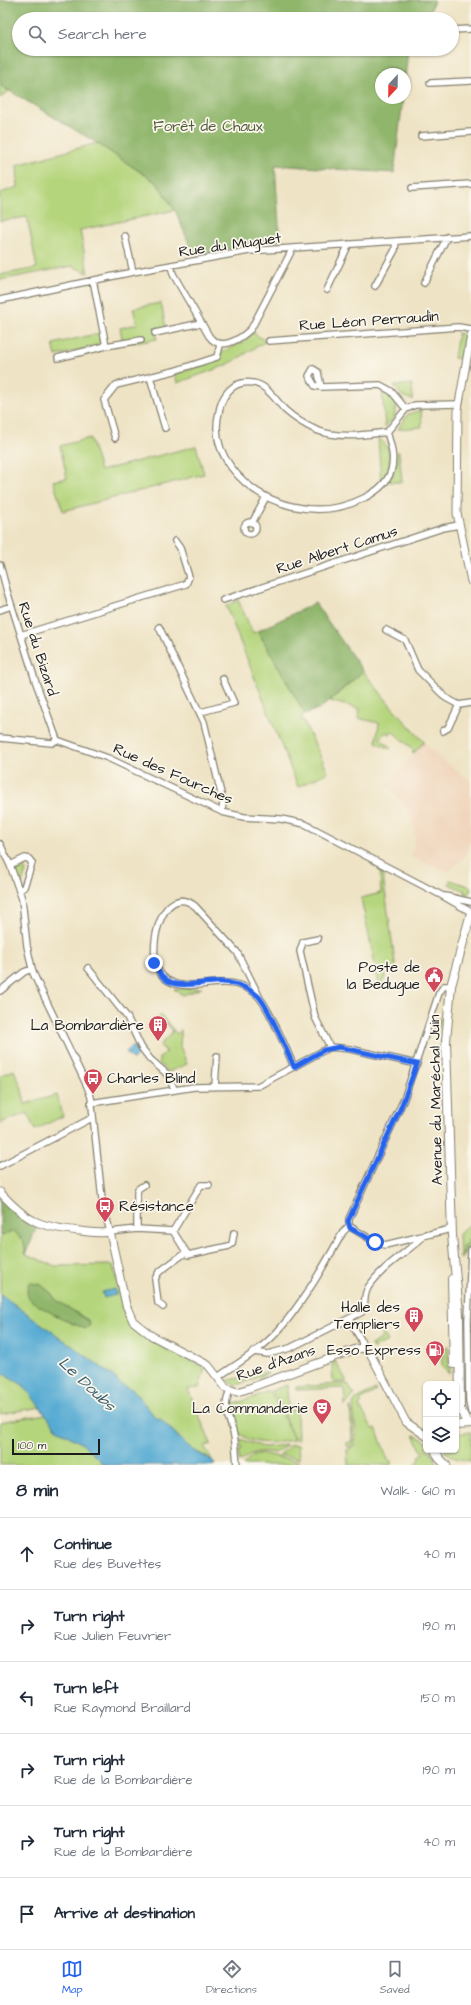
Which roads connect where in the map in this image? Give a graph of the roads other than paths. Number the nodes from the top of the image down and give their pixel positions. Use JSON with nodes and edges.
{"nodes":[{"id":1,"x":471,"y":29,"type":"edge"},
{"id":2,"x":459,"y":30,"type":"edge"},
{"id":3,"x":471,"y":81,"type":"edge"},
{"id":4,"x":430,"y":83,"type":"dead end"},
{"id":5,"x":471,"y":132,"type":"edge"},
{"id":6,"x":421,"y":136,"type":"dead end"},
{"id":7,"x":471,"y":184,"type":"edge"},
{"id":8,"x":412,"y":188,"type":"dead end"},
{"id":9,"x":125,"y":236,"type":"dead end"},
{"id":10,"x":471,"y":236,"type":"edge"},
{"id":11,"x":447,"y":237,"type":"junction"},
{"id":12,"x":396,"y":241,"type":"junction"},
{"id":13,"x":349,"y":244,"type":"junction"},
{"id":14,"x":293,"y":248,"type":"junction"},
{"id":15,"x":171,"y":266,"type":"junction"},
{"id":16,"x":133,"y":272,"type":"junction"},
{"id":17,"x":93,"y":280,"type":"junction"},
{"id":18,"x":424,"y":282,"type":"dead end"},
{"id":19,"x":375,"y":286,"type":"dead end"},
{"id":20,"x":326,"y":290,"type":"dead end"},
{"id":21,"x":0,"y":300,"type":"edge"},
{"id":22,"x":201,"y":323,"type":"junction"},
{"id":23,"x":471,"y":329,"type":"edge"},
{"id":24,"x":155,"y":333,"type":"dead end"},
{"id":25,"x":471,"y":335,"type":"edge"},
{"id":26,"x":141,"y":340,"type":"dead end"},
{"id":27,"x":269,"y":341,"type":"dead end"},
{"id":28,"x":220,"y":345,"type":"junction"},
{"id":29,"x":106,"y":346,"type":"junction"},
{"id":30,"x":58,"y":358,"type":"dead end"},
{"id":31,"x":150,"y":377,"type":"junction"},
{"id":32,"x":321,"y":387,"type":"dead end"},
{"id":33,"x":458,"y":404,"type":"junction"},
{"id":34,"x":406,"y":409,"type":"junction"},
{"id":35,"x":165,"y":428,"type":"dead end"},
{"id":36,"x":388,"y":432,"type":"junction"},
{"id":37,"x":116,"y":438,"type":"dead end"},
{"id":38,"x":266,"y":497,"type":"junction"},
{"id":39,"x":252,"y":523,"type":"dead end"},
{"id":40,"x":459,"y":525,"type":"junction"},
{"id":41,"x":175,"y":541,"type":"dead end"},
{"id":42,"x":0,"y":565,"type":"edge"},
{"id":43,"x":471,"y":581,"type":"edge"},
{"id":44,"x":223,"y":600,"type":"dead end"},
{"id":45,"x":11,"y":606,"type":"junction"},
{"id":46,"x":0,"y":610,"type":"edge"},
{"id":47,"x":159,"y":627,"type":"dead end"},
{"id":48,"x":386,"y":630,"type":"dead end"},
{"id":49,"x":21,"y":635,"type":"junction"},
{"id":50,"x":223,"y":679,"type":"dead end"},
{"id":51,"x":471,"y":703,"type":"edge"},
{"id":52,"x":459,"y":705,"type":"junction"},
{"id":53,"x":200,"y":712,"type":"junction"},
{"id":54,"x":443,"y":731,"type":"dead end"},
{"id":55,"x":0,"y":738,"type":"edge"},
{"id":56,"x":57,"y":740,"type":"junction"},
{"id":57,"x":222,"y":812,"type":"junction"},
{"id":58,"x":0,"y":844,"type":"edge"},
{"id":59,"x":10,"y":865,"type":"junction"},
{"id":60,"x":20,"y":891,"type":"junction"},
{"id":61,"x":441,"y":895,"type":"junction"},
{"id":62,"x":471,"y":902,"type":"edge"},
{"id":63,"x":471,"y":913,"type":"edge"},
{"id":64,"x":318,"y":939,"type":"dead end"},
{"id":65,"x":88,"y":968,"type":"dead end"},
{"id":66,"x":32,"y":969,"type":"junction"},
{"id":67,"x":451,"y":986,"type":"junction"},
{"id":68,"x":0,"y":991,"type":"edge"},
{"id":69,"x":258,"y":996,"type":"junction"},
{"id":70,"x":330,"y":1047,"type":"junction"},
{"id":71,"x":217,"y":1056,"type":"dead end"},
{"id":72,"x":417,"y":1064,"type":"junction"},
{"id":73,"x":294,"y":1067,"type":"junction"},
{"id":74,"x":216,"y":1086,"type":"junction"},
{"id":75,"x":175,"y":1090,"type":"junction"},
{"id":76,"x":92,"y":1103,"type":"junction"},
{"id":77,"x":92,"y":1118,"type":"junction"},
{"id":78,"x":0,"y":1166,"type":"edge"},
{"id":79,"x":144,"y":1185,"type":"dead end"},
{"id":80,"x":209,"y":1185,"type":"dead end"},
{"id":81,"x":0,"y":1192,"type":"edge"},
{"id":82,"x":349,"y":1226,"type":"junction"},
{"id":83,"x":137,"y":1229,"type":"junction"},
{"id":84,"x":173,"y":1231,"type":"junction"},
{"id":85,"x":110,"y":1232,"type":"junction"},
{"id":86,"x":452,"y":1232,"type":"junction"},
{"id":87,"x":234,"y":1233,"type":"dead end"},
{"id":88,"x":426,"y":1234,"type":"junction"},
{"id":89,"x":471,"y":1250,"type":"edge"},
{"id":90,"x":185,"y":1253,"type":"junction"},
{"id":91,"x":453,"y":1265,"type":"junction"},
{"id":92,"x":164,"y":1307,"type":"dead end"},
{"id":93,"x":349,"y":1319,"type":"junction"},
{"id":94,"x":469,"y":1335,"type":"edge"},
{"id":95,"x":363,"y":1348,"type":"junction"},
{"id":96,"x":254,"y":1352,"type":"junction"},
{"id":97,"x":218,"y":1377,"type":"junction"},
{"id":98,"x":454,"y":1381,"type":"edge"},
{"id":99,"x":230,"y":1390,"type":"junction"},
{"id":100,"x":471,"y":1412,"type":"edge"},
{"id":101,"x":469,"y":1424,"type":"edge"},
{"id":102,"x":459,"y":1425,"type":"edge"},
{"id":103,"x":423,"y":1433,"type":"edge"},
{"id":104,"x":437,"y":1453,"type":"edge"},
{"id":105,"x":237,"y":1465,"type":"edge"},
{"id":106,"x":446,"y":1465,"type":"edge"}],
"edges":[{"from":1,"to":2,"type":"street"},
{"from":3,"to":4,"type":"street"},
{"from":5,"to":6,"type":"street"},
{"from":7,"to":8,"type":"street"},
{"from":9,"to":16,"type":"street"},
{"from":10,"to":11,"type":"street","name":"Rue du Muguet"},
{"from":11,"to":12,"type":"street","name":"Rue du Muguet"},
{"from":11,"to":18,"type":"street"},
{"from":12,"to":13,"type":"street","name":"Rue du Muguet"},
{"from":12,"to":19,"type":"street"},
{"from":13,"to":14,"type":"street","name":"Rue du Muguet"},
{"from":13,"to":20,"type":"street"},
{"from":14,"to":15,"type":"street","name":"Rue du Muguet"},
{"from":14,"to":28,"type":"street","name":"Rue du Muguet"},
{"from":15,"to":16,"type":"street","name":"Rue du Muguet"},
{"from":15,"to":22,"type":"street","name":"Rue du Muguet"},
{"from":16,"to":17,"type":"street","name":"Rue du Muguet"},
{"from":17,"to":21,"type":"street","name":"Rue du Muguet"},
{"from":17,"to":29,"type":"street"},
{"from":22,"to":24,"type":"street"},
{"from":22,"to":28,"type":"street","name":"Rue du Muguet"},
{"from":23,"to":27,"type":"street","name":"Rue Léon Perraudin"},
{"from":25,"to":33,"type":"street"},
{"from":26,"to":29,"type":"street"},
{"from":28,"to":31,"type":"street"},
{"from":29,"to":30,"type":"street"},
{"from":31,"to":35,"type":"street"},
{"from":31,"to":37,"type":"street"},
{"from":32,"to":34,"type":"street"},
{"from":33,"to":34,"type":"street"},
{"from":33,"to":40,"type":"street"},
{"from":34,"to":36,"type":"street"},
{"from":36,"to":38,"type":"street"},
{"from":36,"to":38,"type":"street"},
{"from":38,"to":39,"type":"street"},
{"from":40,"to":43,"type":"street"},
{"from":40,"to":44,"type":"street","name":"Rue Albert Camus"},
{"from":41,"to":49,"type":"street"},
{"from":42,"to":45,"type":"street","name":"Rue du Bizard"},
{"from":45,"to":46,"type":"street"},
{"from":45,"to":49,"type":"street","name":"Rue du Bizard"},
{"from":47,"to":53,"type":"street"},
{"from":48,"to":52,"type":"street"},
{"from":49,"to":56,"type":"street","name":"Rue du Bizard"},
{"from":50,"to":53,"type":"street"},
{"from":51,"to":52,"type":"street"},
{"from":52,"to":54,"type":"street"},
{"from":53,"to":57,"type":"street"},
{"from":55,"to":56,"type":"street","name":"Rue des Fourches"},
{"from":56,"to":57,"type":"street","name":"Rue des Fourches"},
{"from":57,"to":61,"type":"street","name":"Rue des Fourches"},
{"from":58,"to":59,"type":"street"},
{"from":59,"to":60,"type":"street"},
{"from":59,"to":60,"type":"street"},
{"from":60,"to":66,"type":"street"},
{"from":61,"to":62,"type":"street","name":"Rue des Fourches"},
{"from":61,"to":63,"type":"street","name":"Rue des Fourches"},
{"from":63,"to":67,"type":"main road","name":"Avenue du Maréchal Juin"},
{"from":64,"to":70,"type":"street"},
{"from":65,"to":75,"type":"street"},
{"from":66,"to":68,"type":"street"},
{"from":66,"to":76,"type":"street"},
{"from":67,"to":72,"type":"street"},
{"from":67,"to":86,"type":"main road","name":"Avenue du Maréchal Juin"},
{"from":69,"to":69,"type":"street"},
{"from":69,"to":73,"type":"street"},
{"from":70,"to":72,"type":"street"},
{"from":70,"to":73,"type":"street"},
{"from":71,"to":74,"type":"street"},
{"from":72,"to":82,"type":"street"},
{"from":73,"to":74,"type":"street"},
{"from":74,"to":75,"type":"street"},
{"from":75,"to":76,"type":"street"},
{"from":76,"to":77,"type":"street"},
{"from":77,"to":78,"type":"street"},
{"from":77,"to":85,"type":"street"},
{"from":79,"to":83,"type":"street"},
{"from":80,"to":84,"type":"street"},
{"from":81,"to":85,"type":"street"},
{"from":82,"to":88,"type":"street"},
{"from":82,"to":96,"type":"street"},
{"from":83,"to":84,"type":"street"},
{"from":83,"to":85,"type":"street"},
{"from":84,"to":90,"type":"street"},
{"from":85,"to":97,"type":"street","name":"Rue d'Azans"},
{"from":86,"to":88,"type":"street"},
{"from":86,"to":91,"type":"main road","name":"Avenue du Maréchal Juin"},
{"from":87,"to":90,"type":"street"},
{"from":88,"to":93,"type":"street"},
{"from":89,"to":94,"type":"street"},
{"from":90,"to":92,"type":"street"},
{"from":91,"to":98,"type":"main road","name":"Avenue du Maréchal Juin"},
{"from":91,"to":101,"type":"main road","name":"Avenue du Maréchal Juin"},
{"from":93,"to":95,"type":"street"},
{"from":93,"to":96,"type":"street"},
{"from":94,"to":100,"type":"street"},
{"from":95,"to":99,"type":"street","name":"Rue d'Azans"},
{"from":95,"to":103,"type":"street"},
{"from":96,"to":97,"type":"street"},
{"from":97,"to":99,"type":"street","name":"Rue d'Azans"},
{"from":99,"to":105,"type":"street"},
{"from":101,"to":102,"type":"main road"},
{"from":104,"to":106,"type":"main road"}]}
